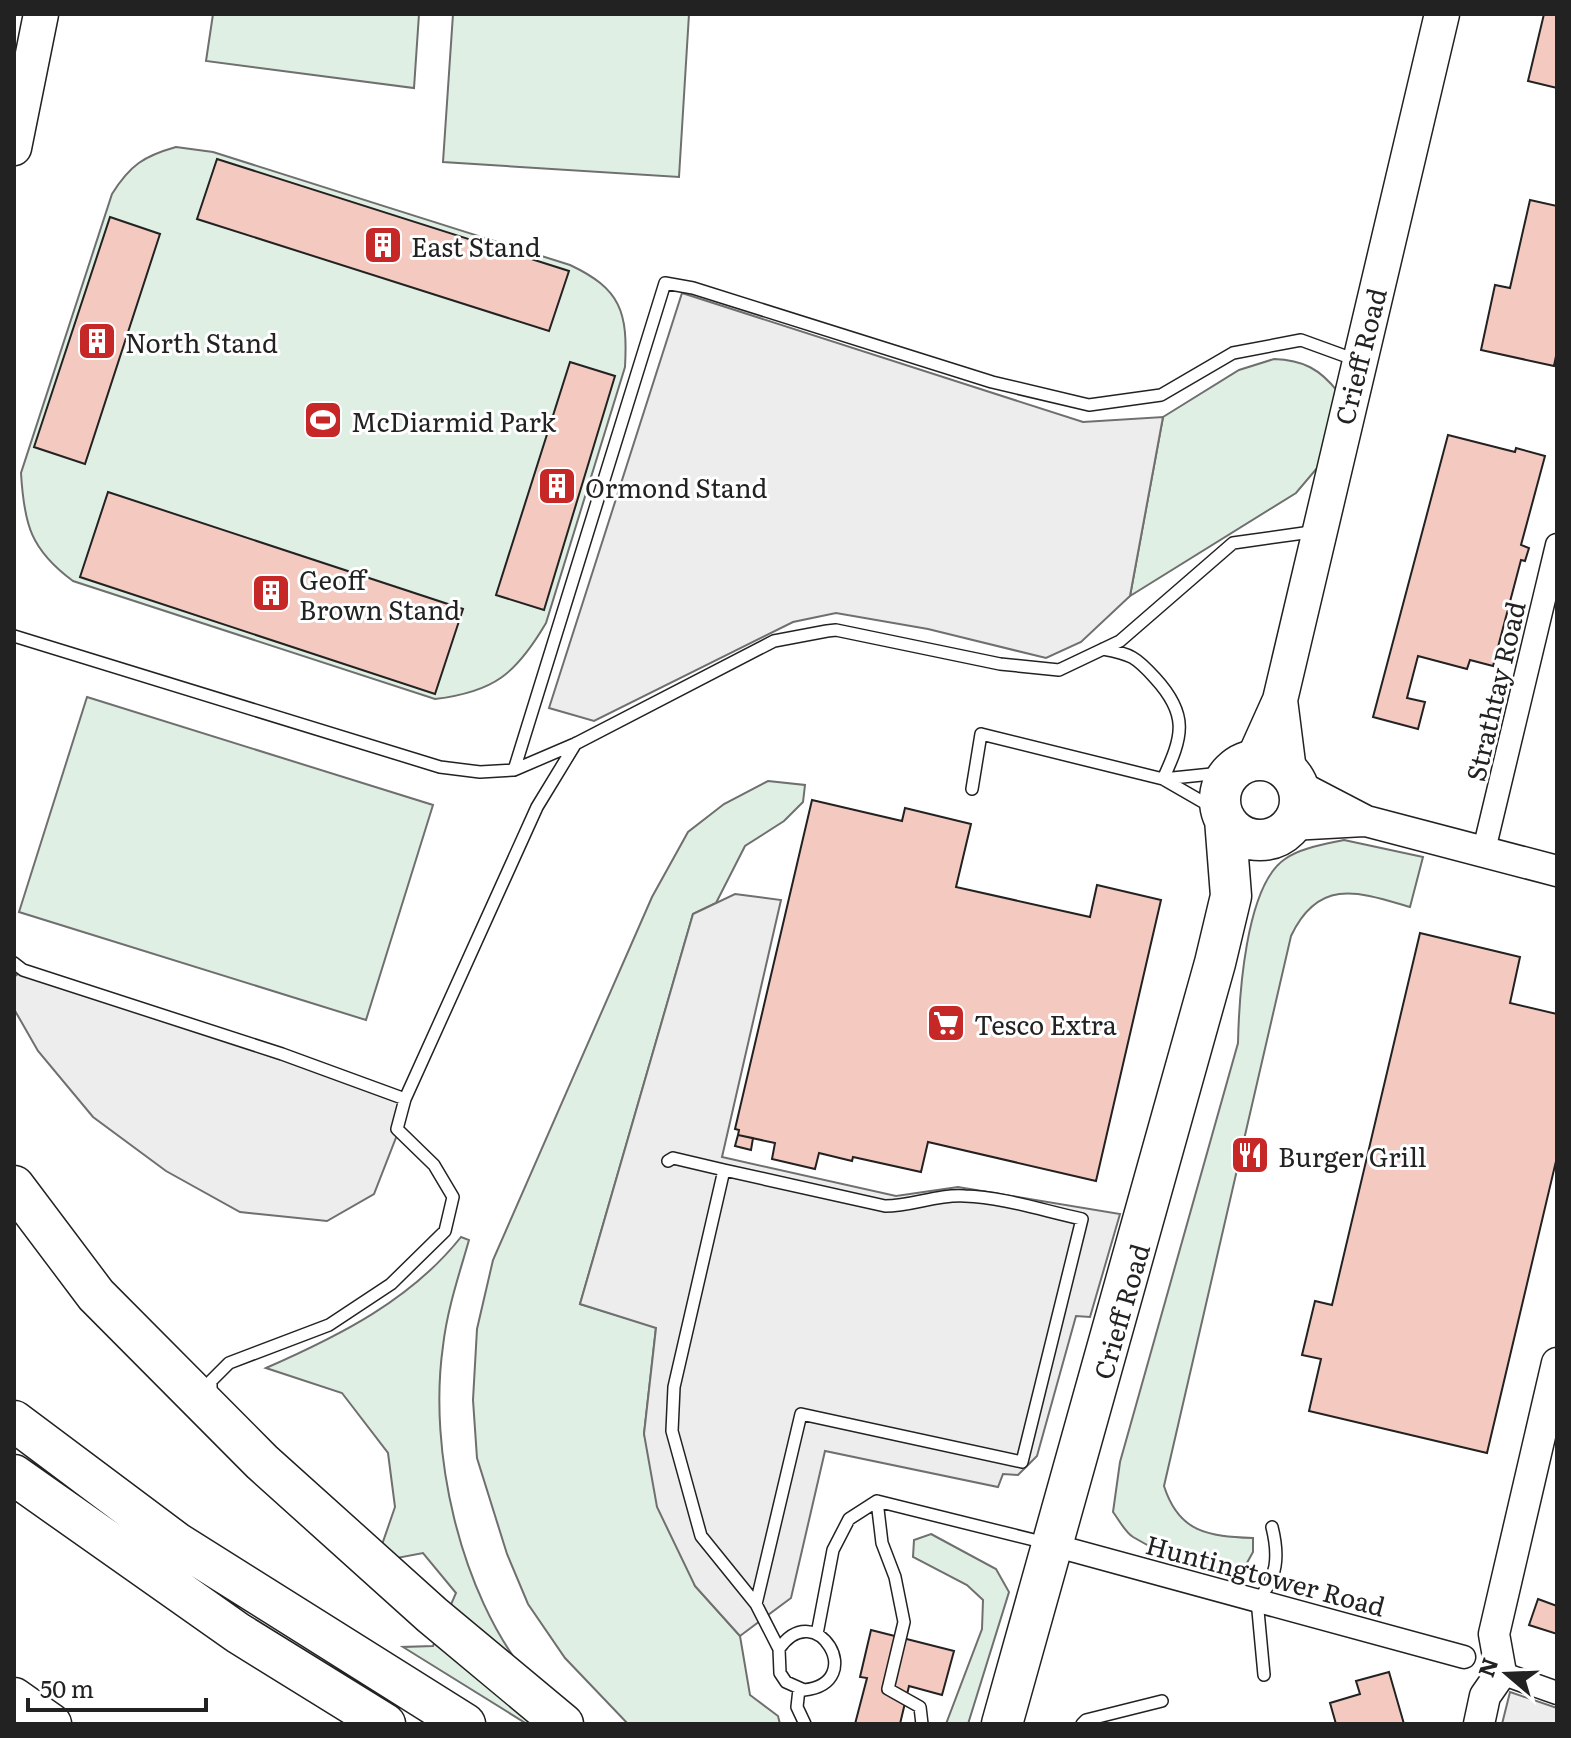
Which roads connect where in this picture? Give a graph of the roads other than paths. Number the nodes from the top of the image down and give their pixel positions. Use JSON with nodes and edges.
{"nodes":[{"id":1,"x":41,"y":14,"type":"edge"},
{"id":2,"x":1442,"y":14,"type":"edge"},
{"id":3,"x":14,"y":148,"type":"edge"},
{"id":4,"x":1358,"y":361,"type":"junction"},
{"id":5,"x":1317,"y":535,"type":"junction"},
{"id":6,"x":1557,"y":545,"type":"edge"},
{"id":7,"x":14,"y":636,"type":"edge"},
{"id":8,"x":1103,"y":649,"type":"junction"},
{"id":9,"x":577,"y":743,"type":"junction"},
{"id":10,"x":514,"y":770,"type":"junction"},
{"id":11,"x":1268,"y":772,"type":"junction"},
{"id":12,"x":1163,"y":779,"type":"junction"},
{"id":13,"x":972,"y":789,"type":"dead end"},
{"id":14,"x":1224,"y":816,"type":"junction"},
{"id":15,"x":1366,"y":821,"type":"junction"},
{"id":16,"x":1281,"y":832,"type":"junction"},
{"id":17,"x":1484,"y":850,"type":"junction"},
{"id":18,"x":1557,"y":871,"type":"edge"},
{"id":19,"x":1231,"y":896,"type":"junction"},
{"id":20,"x":14,"y":963,"type":"edge"},
{"id":21,"x":405,"y":1099,"type":"junction"},
{"id":22,"x":668,"y":1161,"type":"dead end"},
{"id":23,"x":724,"y":1170,"type":"junction"},
{"id":24,"x":14,"y":1186,"type":"edge"},
{"id":25,"x":1557,"y":1363,"type":"edge"},
{"id":26,"x":211,"y":1410,"type":"junction"},
{"id":27,"x":14,"y":1421,"type":"edge"},
{"id":28,"x":14,"y":1475,"type":"edge"},
{"id":29,"x":877,"y":1501,"type":"junction"},
{"id":30,"x":1272,"y":1527,"type":"dead end"},
{"id":31,"x":1053,"y":1545,"type":"junction"},
{"id":32,"x":1257,"y":1600,"type":"junction"},
{"id":33,"x":756,"y":1604,"type":"junction"},
{"id":34,"x":817,"y":1634,"type":"junction"},
{"id":35,"x":779,"y":1649,"type":"junction"},
{"id":36,"x":1464,"y":1657,"type":"dead end"},
{"id":37,"x":1501,"y":1673,"type":"junction"},
{"id":38,"x":1264,"y":1675,"type":"dead end"},
{"id":39,"x":799,"y":1689,"type":"junction"},
{"id":40,"x":1557,"y":1693,"type":"edge"},
{"id":41,"x":14,"y":1698,"type":"edge"},
{"id":42,"x":1162,"y":1701,"type":"dead end"},
{"id":43,"x":51,"y":1724,"type":"edge"},
{"id":44,"x":385,"y":1724,"type":"edge"},
{"id":45,"x":465,"y":1724,"type":"edge"},
{"id":46,"x":563,"y":1724,"type":"edge"},
{"id":47,"x":805,"y":1724,"type":"edge"},
{"id":48,"x":922,"y":1724,"type":"edge"},
{"id":49,"x":1002,"y":1724,"type":"edge"},
{"id":50,"x":1082,"y":1724,"type":"edge"},
{"id":51,"x":1479,"y":1724,"type":"edge"}],
"edges":[{"from":1,"to":3,"type":"main road"},
{"from":2,"to":4,"type":"main road","name":"Crieff Road"},
{"from":4,"to":5,"type":"main road","name":"Crieff Road"},
{"from":4,"to":10,"type":"lane"},
{"from":5,"to":8,"type":"lane"},
{"from":5,"to":11,"type":"main road","name":"Crieff Road"},
{"from":6,"to":17,"type":"street","name":"Strathtay Road"},
{"from":7,"to":10,"type":"lane"},
{"from":8,"to":9,"type":"lane"},
{"from":8,"to":12,"type":"lane"},
{"from":9,"to":10,"type":"lane"},
{"from":9,"to":21,"type":"lane"},
{"from":11,"to":12,"type":"lane"},
{"from":11,"to":14,"type":"highway"},
{"from":11,"to":15,"type":"street"},
{"from":11,"to":16,"type":"highway"},
{"from":12,"to":13,"type":"lane"},
{"from":12,"to":14,"type":"lane"},
{"from":14,"to":16,"type":"highway"},
{"from":14,"to":19,"type":"highway","name":"Crieff Road"},
{"from":15,"to":16,"type":"street"},
{"from":15,"to":17,"type":"street"},
{"from":16,"to":19,"type":"highway","name":"Crieff Road"},
{"from":17,"to":18,"type":"street"},
{"from":19,"to":31,"type":"highway","name":"Crieff Road"},
{"from":20,"to":21,"type":"lane"},
{"from":21,"to":26,"type":"lane"},
{"from":22,"to":23,"type":"lane"},
{"from":23,"to":33,"type":"lane"},
{"from":23,"to":33,"type":"lane"},
{"from":24,"to":26,"type":"highway"},
{"from":25,"to":37,"type":"street"},
{"from":26,"to":46,"type":"highway"},
{"from":27,"to":45,"type":"highway"},
{"from":28,"to":44,"type":"highway"},
{"from":29,"to":31,"type":"lane"},
{"from":29,"to":34,"type":"lane"},
{"from":29,"to":48,"type":"lane"},
{"from":30,"to":32,"type":"lane"},
{"from":31,"to":32,"type":"street","name":"Huntingtower Road"},
{"from":31,"to":49,"type":"highway","name":"Crieff Road"},
{"from":32,"to":36,"type":"street","name":"Huntingtower Road"},
{"from":32,"to":38,"type":"lane"},
{"from":33,"to":35,"type":"lane"},
{"from":34,"to":35,"type":"lane"},
{"from":34,"to":39,"type":"lane"},
{"from":35,"to":39,"type":"lane"},
{"from":37,"to":40,"type":"street"},
{"from":37,"to":51,"type":"street"},
{"from":39,"to":47,"type":"lane"},
{"from":41,"to":43,"type":"highway"},
{"from":42,"to":50,"type":"lane"}]}
